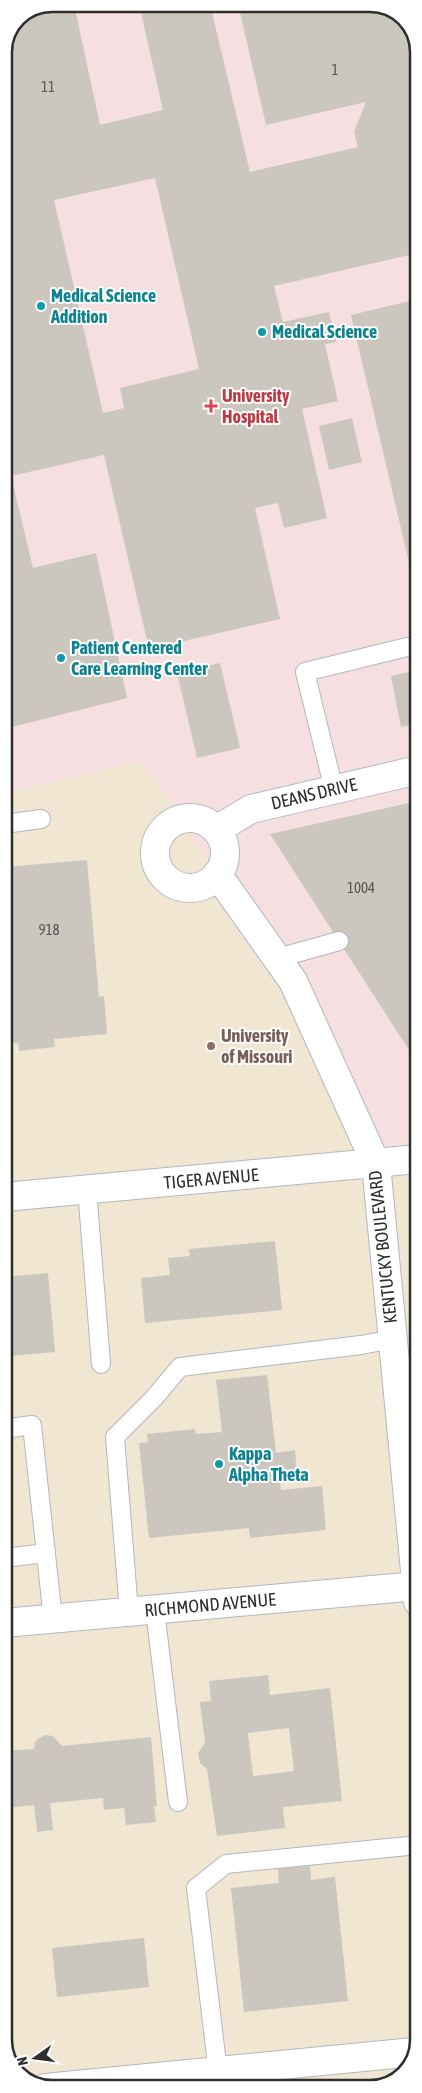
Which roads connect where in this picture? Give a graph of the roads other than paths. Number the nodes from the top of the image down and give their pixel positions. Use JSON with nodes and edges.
{"nodes":[{"id":1,"x":407,"y":647,"type":"dead end"},
{"id":2,"x":409,"y":772,"type":"edge"},
{"id":3,"x":334,"y":790,"type":"junction"},
{"id":4,"x":40,"y":819,"type":"dead end"},
{"id":5,"x":12,"y":823,"type":"edge"},
{"id":6,"x":216,"y":830,"type":"junction"},
{"id":7,"x":217,"y":874,"type":"junction"},
{"id":8,"x":339,"y":941,"type":"dead end"},
{"id":9,"x":278,"y":958,"type":"junction"},
{"id":10,"x":410,"y":1160,"type":"edge"},
{"id":11,"x":376,"y":1164,"type":"junction"},
{"id":12,"x":87,"y":1189,"type":"junction"},
{"id":13,"x":13,"y":1196,"type":"edge"},
{"id":14,"x":393,"y":1339,"type":"junction"},
{"id":15,"x":101,"y":1364,"type":"dead end"},
{"id":16,"x":13,"y":1427,"type":"edge"},
{"id":17,"x":410,"y":1517,"type":"edge"},
{"id":18,"x":46,"y":1553,"type":"junction"},
{"id":19,"x":13,"y":1557,"type":"edge"},
{"id":20,"x":410,"y":1594,"type":"edge"},
{"id":21,"x":142,"y":1611,"type":"junction"},
{"id":22,"x":53,"y":1619,"type":"junction"},
{"id":23,"x":13,"y":1622,"type":"edge"},
{"id":24,"x":178,"y":1802,"type":"dead end"},
{"id":25,"x":410,"y":1845,"type":"edge"},
{"id":26,"x":407,"y":2053,"type":"edge"},
{"id":27,"x":219,"y":2080,"type":"edge"}],
"edges":[{"from":1,"to":3,"type":"lane"},
{"from":2,"to":3,"type":"street","name":"DEANS DRIVE"},
{"from":3,"to":6,"type":"street","name":"DEANS DRIVE"},
{"from":4,"to":5,"type":"lane"},
{"from":6,"to":7,"type":"street"},
{"from":6,"to":7,"type":"street"},
{"from":7,"to":9,"type":"street","name":"KENTUCKY BOULEVARD"},
{"from":8,"to":9,"type":"lane"},
{"from":9,"to":11,"type":"street","name":"KENTUCKY BOULEVARD"},
{"from":10,"to":11,"type":"street","name":"TIGER AVENUE"},
{"from":11,"to":12,"type":"street","name":"TIGER AVENUE"},
{"from":11,"to":14,"type":"street","name":"KENTUCKY BOULEVARD"},
{"from":12,"to":13,"type":"street","name":"TIGER AVENUE"},
{"from":12,"to":15,"type":"lane"},
{"from":14,"to":17,"type":"street","name":"KENTUCKY BOULEVARD"},
{"from":14,"to":21,"type":"lane"},
{"from":16,"to":18,"type":"lane"},
{"from":18,"to":19,"type":"lane"},
{"from":18,"to":22,"type":"lane"},
{"from":20,"to":21,"type":"street","name":"RICHMOND AVENUE"},
{"from":21,"to":22,"type":"street","name":"RICHMOND AVENUE"},
{"from":21,"to":24,"type":"lane"},
{"from":22,"to":23,"type":"street","name":"RICHMOND AVENUE"},
{"from":25,"to":27,"type":"lane"},
{"from":26,"to":27,"type":"street"}]}
